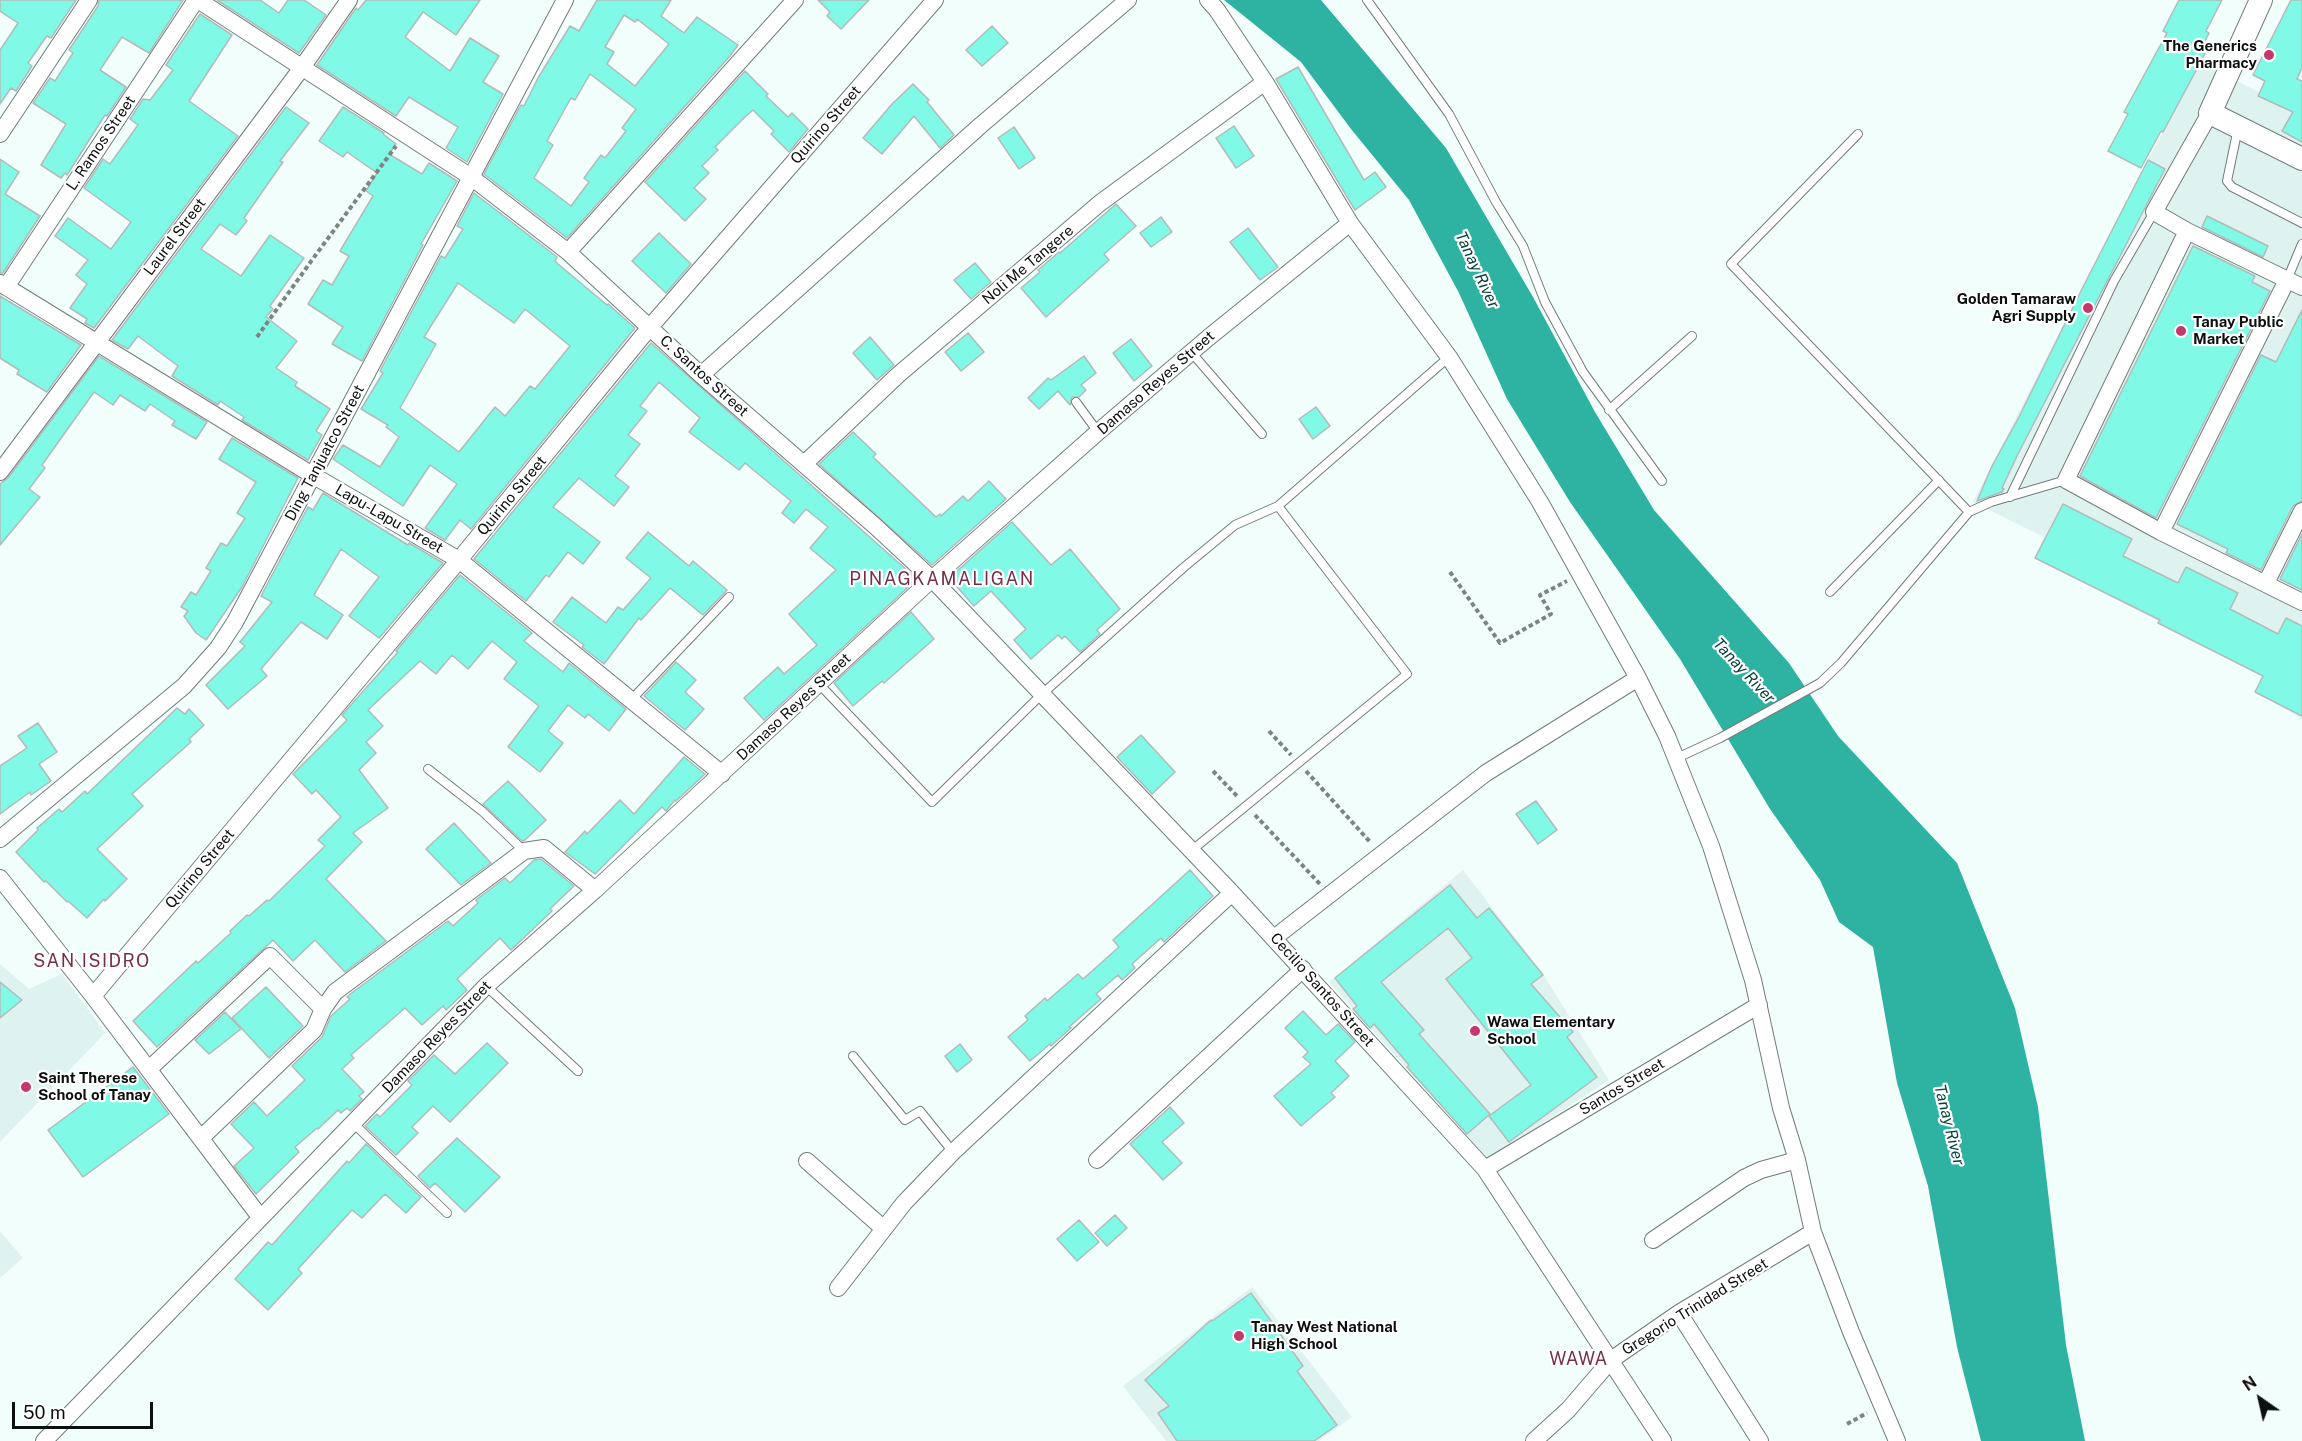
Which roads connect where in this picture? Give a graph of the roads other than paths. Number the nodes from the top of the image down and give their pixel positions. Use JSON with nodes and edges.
{"nodes":[{"id":1,"x":89,"y":0,"type":"edge"},
{"id":2,"x":197,"y":0,"type":"edge"},
{"id":3,"x":350,"y":0,"type":"edge"},
{"id":4,"x":565,"y":0,"type":"edge"},
{"id":5,"x":795,"y":0,"type":"edge"},
{"id":6,"x":935,"y":0,"type":"edge"},
{"id":7,"x":1128,"y":0,"type":"edge"},
{"id":8,"x":1208,"y":0,"type":"edge"},
{"id":9,"x":1366,"y":0,"type":"edge"},
{"id":10,"x":2261,"y":0,"type":"edge"},
{"id":11,"x":301,"y":69,"type":"junction"},
{"id":12,"x":1265,"y":82,"type":"junction"},
{"id":13,"x":2210,"y":112,"type":"junction"},
{"id":14,"x":2238,"y":127,"type":"junction"},
{"id":15,"x":0,"y":134,"type":"edge"},
{"id":16,"x":1858,"y":134,"type":"dead end"},
{"id":17,"x":2302,"y":159,"type":"edge"},
{"id":18,"x":471,"y":177,"type":"junction"},
{"id":19,"x":2154,"y":212,"type":"junction"},
{"id":20,"x":1350,"y":223,"type":"junction"},
{"id":21,"x":2302,"y":223,"type":"edge"},
{"id":22,"x":2187,"y":231,"type":"junction"},
{"id":23,"x":2302,"y":244,"type":"edge"},
{"id":24,"x":568,"y":252,"type":"junction"},
{"id":25,"x":2295,"y":284,"type":"edge"},
{"id":26,"x":3,"y":285,"type":"edge"},
{"id":27,"x":650,"y":327,"type":"junction"},
{"id":28,"x":1692,"y":336,"type":"dead end"},
{"id":29,"x":96,"y":343,"type":"junction"},
{"id":30,"x":1191,"y":352,"type":"junction"},
{"id":31,"x":1449,"y":357,"type":"junction"},
{"id":32,"x":701,"y":375,"type":"junction"},
{"id":33,"x":1076,"y":402,"type":"dead end"},
{"id":34,"x":1609,"y":410,"type":"junction"},
{"id":35,"x":1098,"y":432,"type":"junction"},
{"id":36,"x":1262,"y":434,"type":"dead end"},
{"id":37,"x":804,"y":464,"type":"junction"},
{"id":38,"x":0,"y":472,"type":"edge"},
{"id":39,"x":314,"y":476,"type":"junction"},
{"id":40,"x":1939,"y":480,"type":"junction"},
{"id":41,"x":2066,"y":480,"type":"junction"},
{"id":42,"x":1662,"y":481,"type":"dead end"},
{"id":43,"x":2010,"y":497,"type":"junction"},
{"id":44,"x":1278,"y":506,"type":"junction"},
{"id":45,"x":2302,"y":511,"type":"edge"},
{"id":46,"x":1969,"y":512,"type":"junction"},
{"id":47,"x":2161,"y":532,"type":"junction"},
{"id":48,"x":459,"y":560,"type":"junction"},
{"id":49,"x":932,"y":579,"type":"junction"},
{"id":50,"x":2266,"y":584,"type":"junction"},
{"id":51,"x":1830,"y":592,"type":"dead end"},
{"id":52,"x":729,"y":597,"type":"dead end"},
{"id":53,"x":2302,"y":602,"type":"edge"},
{"id":54,"x":1638,"y":678,"type":"junction"},
{"id":55,"x":819,"y":684,"type":"junction"},
{"id":56,"x":1041,"y":695,"type":"junction"},
{"id":57,"x":632,"y":699,"type":"junction"},
{"id":58,"x":1677,"y":758,"type":"junction"},
{"id":59,"x":428,"y":769,"type":"dead end"},
{"id":60,"x":722,"y":774,"type":"junction"},
{"id":61,"x":0,"y":839,"type":"edge"},
{"id":62,"x":525,"y":851,"type":"junction"},
{"id":63,"x":1191,"y":851,"type":"junction"},
{"id":64,"x":0,"y":878,"type":"edge"},
{"id":65,"x":595,"y":890,"type":"junction"},
{"id":66,"x":1232,"y":893,"type":"junction"},
{"id":67,"x":1274,"y":938,"type":"junction"},
{"id":68,"x":1303,"y":969,"type":"junction"},
{"id":69,"x":486,"y":986,"type":"junction"},
{"id":70,"x":93,"y":996,"type":"junction"},
{"id":71,"x":1760,"y":1005,"type":"junction"},
{"id":72,"x":323,"y":1009,"type":"junction"},
{"id":73,"x":853,"y":1056,"type":"dead end"},
{"id":74,"x":149,"y":1069,"type":"junction"},
{"id":75,"x":578,"y":1071,"type":"dead end"},
{"id":76,"x":353,"y":1123,"type":"junction"},
{"id":77,"x":201,"y":1138,"type":"junction"},
{"id":78,"x":953,"y":1152,"type":"junction"},
{"id":79,"x":1097,"y":1160,"type":"dead end"},
{"id":80,"x":1797,"y":1160,"type":"junction"},
{"id":81,"x":807,"y":1161,"type":"dead end"},
{"id":82,"x":1485,"y":1169,"type":"junction"},
{"id":83,"x":447,"y":1213,"type":"dead end"},
{"id":84,"x":260,"y":1217,"type":"junction"},
{"id":85,"x":884,"y":1229,"type":"junction"},
{"id":86,"x":1813,"y":1232,"type":"junction"},
{"id":87,"x":1653,"y":1240,"type":"dead end"},
{"id":88,"x":838,"y":1288,"type":"dead end"},
{"id":89,"x":1679,"y":1313,"type":"junction"},
{"id":90,"x":1611,"y":1360,"type":"junction"},
{"id":91,"x":44,"y":1441,"type":"edge"},
{"id":92,"x":1534,"y":1441,"type":"edge"},
{"id":93,"x":1664,"y":1441,"type":"edge"},
{"id":94,"x":1760,"y":1441,"type":"edge"},
{"id":95,"x":1896,"y":1441,"type":"edge"}],
"edges":[{"from":1,"to":15,"type":"street"},
{"from":2,"to":11,"type":"street","name":"C. Santos Street"},
{"from":2,"to":26,"type":"street","name":"L. Ramos Street"},
{"from":3,"to":11,"type":"street","name":"Laurel Street"},
{"from":4,"to":18,"type":"street","name":"Ding Tanjuatco Street"},
{"from":5,"to":24,"type":"street"},
{"from":6,"to":27,"type":"street","name":"Quirino Street"},
{"from":7,"to":32,"type":"street"},
{"from":8,"to":12,"type":"street"},
{"from":9,"to":34,"type":"lane"},
{"from":10,"to":13,"type":"main road"},
{"from":11,"to":18,"type":"street","name":"C. Santos Street"},
{"from":11,"to":29,"type":"street","name":"Laurel Street"},
{"from":12,"to":20,"type":"street"},
{"from":12,"to":37,"type":"street","name":"Noli Me Tangere"},
{"from":13,"to":14,"type":"main road"},
{"from":13,"to":19,"type":"street"},
{"from":14,"to":17,"type":"main road"},
{"from":14,"to":21,"type":"lane"},
{"from":16,"to":40,"type":"lane"},
{"from":18,"to":24,"type":"street","name":"C. Santos Street"},
{"from":18,"to":39,"type":"street","name":"Ding Tanjuatco Street"},
{"from":19,"to":22,"type":"street"},
{"from":19,"to":43,"type":"lane"},
{"from":20,"to":30,"type":"street","name":"Damaso Reyes Street"},
{"from":20,"to":31,"type":"street"},
{"from":22,"to":25,"type":"street"},
{"from":22,"to":41,"type":"street"},
{"from":23,"to":25,"type":"lane"},
{"from":24,"to":27,"type":"street","name":"C. Santos Street"},
{"from":25,"to":47,"type":"street"},
{"from":26,"to":29,"type":"street","name":"Lapu-Lapu Street"},
{"from":27,"to":32,"type":"street","name":"C. Santos Street"},
{"from":27,"to":48,"type":"street","name":"Quirino Street"},
{"from":28,"to":34,"type":"lane"},
{"from":29,"to":38,"type":"street","name":"Laurel Street"},
{"from":29,"to":39,"type":"street","name":"Lapu-Lapu Street"},
{"from":30,"to":35,"type":"street","name":"Damaso Reyes Street"},
{"from":30,"to":36,"type":"lane"},
{"from":31,"to":44,"type":"lane"},
{"from":31,"to":54,"type":"street"},
{"from":32,"to":37,"type":"street","name":"C. Santos Street"},
{"from":33,"to":35,"type":"lane"},
{"from":34,"to":42,"type":"lane"},
{"from":35,"to":49,"type":"street","name":"Damaso Reyes Street"},
{"from":37,"to":49,"type":"street","name":"C. Santos Street"},
{"from":39,"to":48,"type":"street","name":"Lapu-Lapu Street"},
{"from":39,"to":61,"type":"street","name":"Ding Tanjuatco Street"},
{"from":40,"to":46,"type":"lane"},
{"from":40,"to":51,"type":"lane"},
{"from":41,"to":43,"type":"lane"},
{"from":41,"to":47,"type":"street"},
{"from":43,"to":46,"type":"lane"},
{"from":44,"to":56,"type":"lane"},
{"from":44,"to":63,"type":"lane"},
{"from":45,"to":50,"type":"street"},
{"from":46,"to":58,"type":"lane"},
{"from":47,"to":50,"type":"street"},
{"from":48,"to":57,"type":"street","name":"Lapu-Lapu Street"},
{"from":48,"to":70,"type":"street","name":"Quirino Street"},
{"from":49,"to":55,"type":"street","name":"Damaso Reyes Street"},
{"from":49,"to":56,"type":"street","name":"Cecilio Santos Street"},
{"from":50,"to":53,"type":"street"},
{"from":52,"to":57,"type":"lane"},
{"from":54,"to":58,"type":"street"},
{"from":54,"to":67,"type":"street"},
{"from":55,"to":56,"type":"lane"},
{"from":55,"to":60,"type":"street","name":"Damaso Reyes Street"},
{"from":56,"to":63,"type":"street","name":"Cecilio Santos Street"},
{"from":57,"to":60,"type":"street","name":"Lapu-Lapu Street"},
{"from":58,"to":71,"type":"street"},
{"from":59,"to":62,"type":"lane"},
{"from":60,"to":65,"type":"street","name":"Damaso Reyes Street"},
{"from":62,"to":65,"type":"street"},
{"from":62,"to":72,"type":"street"},
{"from":63,"to":66,"type":"street","name":"Cecilio Santos Street"},
{"from":64,"to":70,"type":"street"},
{"from":65,"to":69,"type":"street","name":"Damaso Reyes Street"},
{"from":66,"to":67,"type":"street","name":"Cecilio Santos Street"},
{"from":66,"to":78,"type":"street"},
{"from":67,"to":68,"type":"street","name":"Cecilio Santos Street"},
{"from":68,"to":79,"type":"street"},
{"from":68,"to":82,"type":"street","name":"Cecilio Santos Street"},
{"from":69,"to":75,"type":"lane"},
{"from":69,"to":76,"type":"street","name":"Damaso Reyes Street"},
{"from":70,"to":74,"type":"street"},
{"from":71,"to":80,"type":"street"},
{"from":71,"to":82,"type":"street","name":"Santos Street"},
{"from":72,"to":74,"type":"street"},
{"from":72,"to":77,"type":"street"},
{"from":73,"to":78,"type":"lane"},
{"from":74,"to":77,"type":"street"},
{"from":76,"to":83,"type":"lane"},
{"from":76,"to":84,"type":"street","name":"Damaso Reyes Street"},
{"from":77,"to":84,"type":"street"},
{"from":78,"to":85,"type":"street"},
{"from":80,"to":86,"type":"street"},
{"from":80,"to":87,"type":"street"},
{"from":81,"to":85,"type":"street"},
{"from":82,"to":90,"type":"street","name":"Cecilio Santos Street"},
{"from":84,"to":91,"type":"street","name":"Damaso Reyes Street"},
{"from":85,"to":88,"type":"street"},
{"from":86,"to":89,"type":"street","name":"Gregorio Trinidad Street"},
{"from":86,"to":95,"type":"street"},
{"from":89,"to":90,"type":"street","name":"Gregorio Trinidad Street"},
{"from":89,"to":94,"type":"street"},
{"from":90,"to":92,"type":"street","name":"Gregorio Trinidad Street"},
{"from":90,"to":93,"type":"street","name":"Cecilio Santos Street"}]}
